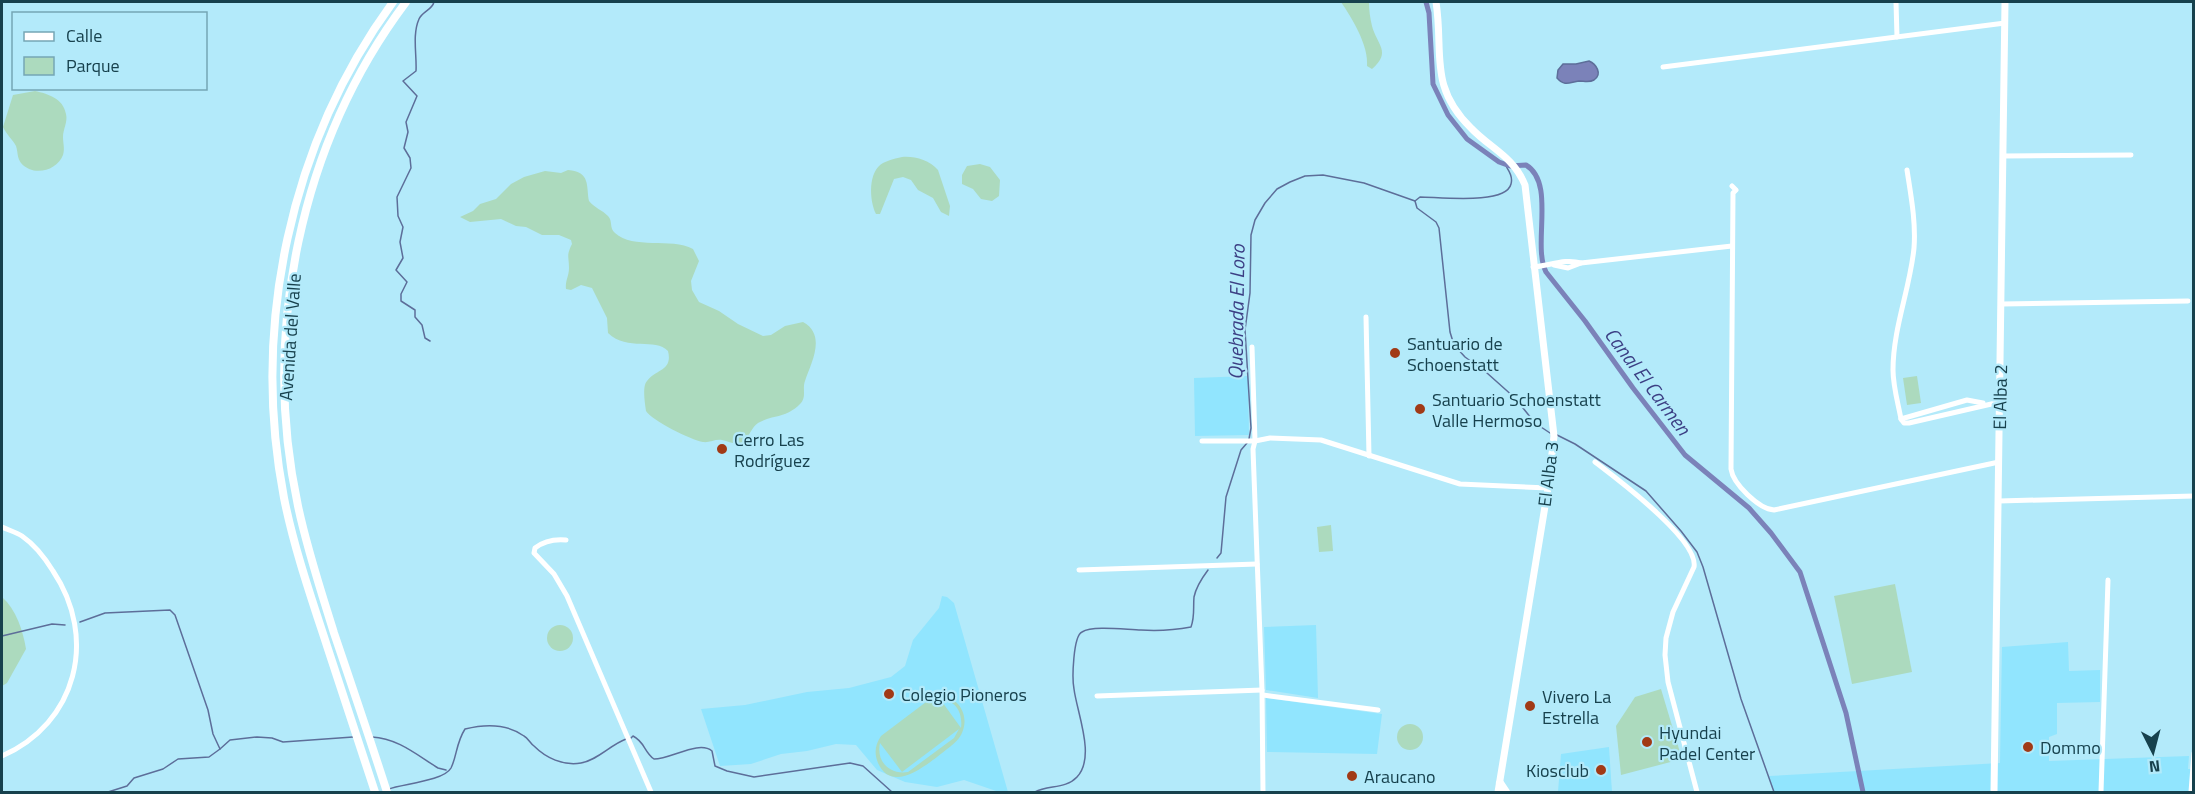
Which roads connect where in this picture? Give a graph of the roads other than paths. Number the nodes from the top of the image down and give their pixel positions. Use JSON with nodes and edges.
{"nodes":[{"id":1,"x":393,"y":2,"type":"edge"},
{"id":2,"x":406,"y":2,"type":"edge"},
{"id":3,"x":1436,"y":2,"type":"edge"},
{"id":4,"x":1896,"y":2,"type":"edge"},
{"id":5,"x":2005,"y":2,"type":"edge"},
{"id":6,"x":2005,"y":23,"type":"junction"},
{"id":7,"x":1897,"y":37,"type":"junction"},
{"id":8,"x":1663,"y":67,"type":"dead end"},
{"id":9,"x":2131,"y":155,"type":"dead end"},
{"id":10,"x":2004,"y":156,"type":"junction"},
{"id":11,"x":1907,"y":170,"type":"dead end"},
{"id":12,"x":1732,"y":193,"type":"dead end"},
{"id":13,"x":1732,"y":246,"type":"junction"},
{"id":14,"x":1540,"y":266,"type":"junction"},
{"id":15,"x":2188,"y":301,"type":"dead end"},
{"id":16,"x":2002,"y":304,"type":"junction"},
{"id":17,"x":1366,"y":317,"type":"dead end"},
{"id":18,"x":1252,"y":347,"type":"dead end"},
{"id":19,"x":2000,"y":402,"type":"junction"},
{"id":20,"x":1202,"y":441,"type":"dead end"},
{"id":21,"x":1256,"y":441,"type":"junction"},
{"id":22,"x":1369,"y":456,"type":"junction"},
{"id":23,"x":1595,"y":462,"type":"dead end"},
{"id":24,"x":1999,"y":462,"type":"junction"},
{"id":25,"x":1548,"y":488,"type":"junction"},
{"id":26,"x":2193,"y":496,"type":"edge"},
{"id":27,"x":1999,"y":501,"type":"junction"},
{"id":28,"x":2,"y":527,"type":"edge"},
{"id":29,"x":566,"y":540,"type":"dead end"},
{"id":30,"x":1257,"y":564,"type":"junction"},
{"id":31,"x":1079,"y":570,"type":"dead end"},
{"id":32,"x":2108,"y":580,"type":"dead end"},
{"id":33,"x":1262,"y":692,"type":"junction"},
{"id":34,"x":1097,"y":696,"type":"dead end"},
{"id":35,"x":1378,"y":710,"type":"dead end"},
{"id":36,"x":2193,"y":753,"type":"edge"},
{"id":37,"x":2,"y":756,"type":"edge"},
{"id":38,"x":1500,"y":783,"type":"junction"},
{"id":39,"x":386,"y":790,"type":"edge"},
{"id":40,"x":375,"y":792,"type":"edge"},
{"id":41,"x":651,"y":792,"type":"edge"},
{"id":42,"x":1263,"y":792,"type":"edge"},
{"id":43,"x":1498,"y":792,"type":"edge"},
{"id":44,"x":1506,"y":792,"type":"edge"},
{"id":45,"x":1697,"y":792,"type":"edge"},
{"id":46,"x":1994,"y":792,"type":"edge"},
{"id":47,"x":2101,"y":792,"type":"edge"},
{"id":48,"x":2191,"y":792,"type":"edge"}],
"edges":[{"from":1,"to":40,"type":"main road","name":"Avenida del Valle"},
{"from":2,"to":39,"type":"main road","name":"Avenida del Valle"},
{"from":3,"to":14,"type":"street","name":"El Alba 3"},
{"from":4,"to":7,"type":"street"},
{"from":5,"to":6,"type":"street","name":"El Alba 2"},
{"from":6,"to":7,"type":"street"},
{"from":6,"to":10,"type":"street","name":"El Alba 2"},
{"from":7,"to":8,"type":"street"},
{"from":9,"to":10,"type":"street"},
{"from":10,"to":16,"type":"street","name":"El Alba 2"},
{"from":11,"to":19,"type":"street"},
{"from":12,"to":13,"type":"street"},
{"from":13,"to":14,"type":"street"},
{"from":13,"to":24,"type":"street"},
{"from":14,"to":25,"type":"street","name":"El Alba 3"},
{"from":15,"to":16,"type":"street"},
{"from":16,"to":19,"type":"street","name":"El Alba 2"},
{"from":17,"to":22,"type":"street"},
{"from":18,"to":21,"type":"street"},
{"from":19,"to":24,"type":"street","name":"El Alba 2"},
{"from":20,"to":21,"type":"street"},
{"from":21,"to":22,"type":"street"},
{"from":21,"to":30,"type":"street"},
{"from":22,"to":25,"type":"street"},
{"from":23,"to":45,"type":"street"},
{"from":24,"to":27,"type":"street","name":"El Alba 2"},
{"from":25,"to":38,"type":"street","name":"El Alba 3"},
{"from":26,"to":27,"type":"street"},
{"from":27,"to":46,"type":"street","name":"El Alba 2"},
{"from":28,"to":37,"type":"street"},
{"from":29,"to":41,"type":"street"},
{"from":30,"to":31,"type":"street"},
{"from":30,"to":33,"type":"street"},
{"from":32,"to":47,"type":"street"},
{"from":33,"to":34,"type":"street"},
{"from":33,"to":35,"type":"street"},
{"from":33,"to":42,"type":"street"},
{"from":36,"to":48,"type":"street"},
{"from":38,"to":43,"type":"street","name":"El Alba 3"},
{"from":38,"to":44,"type":"main road"}]}
